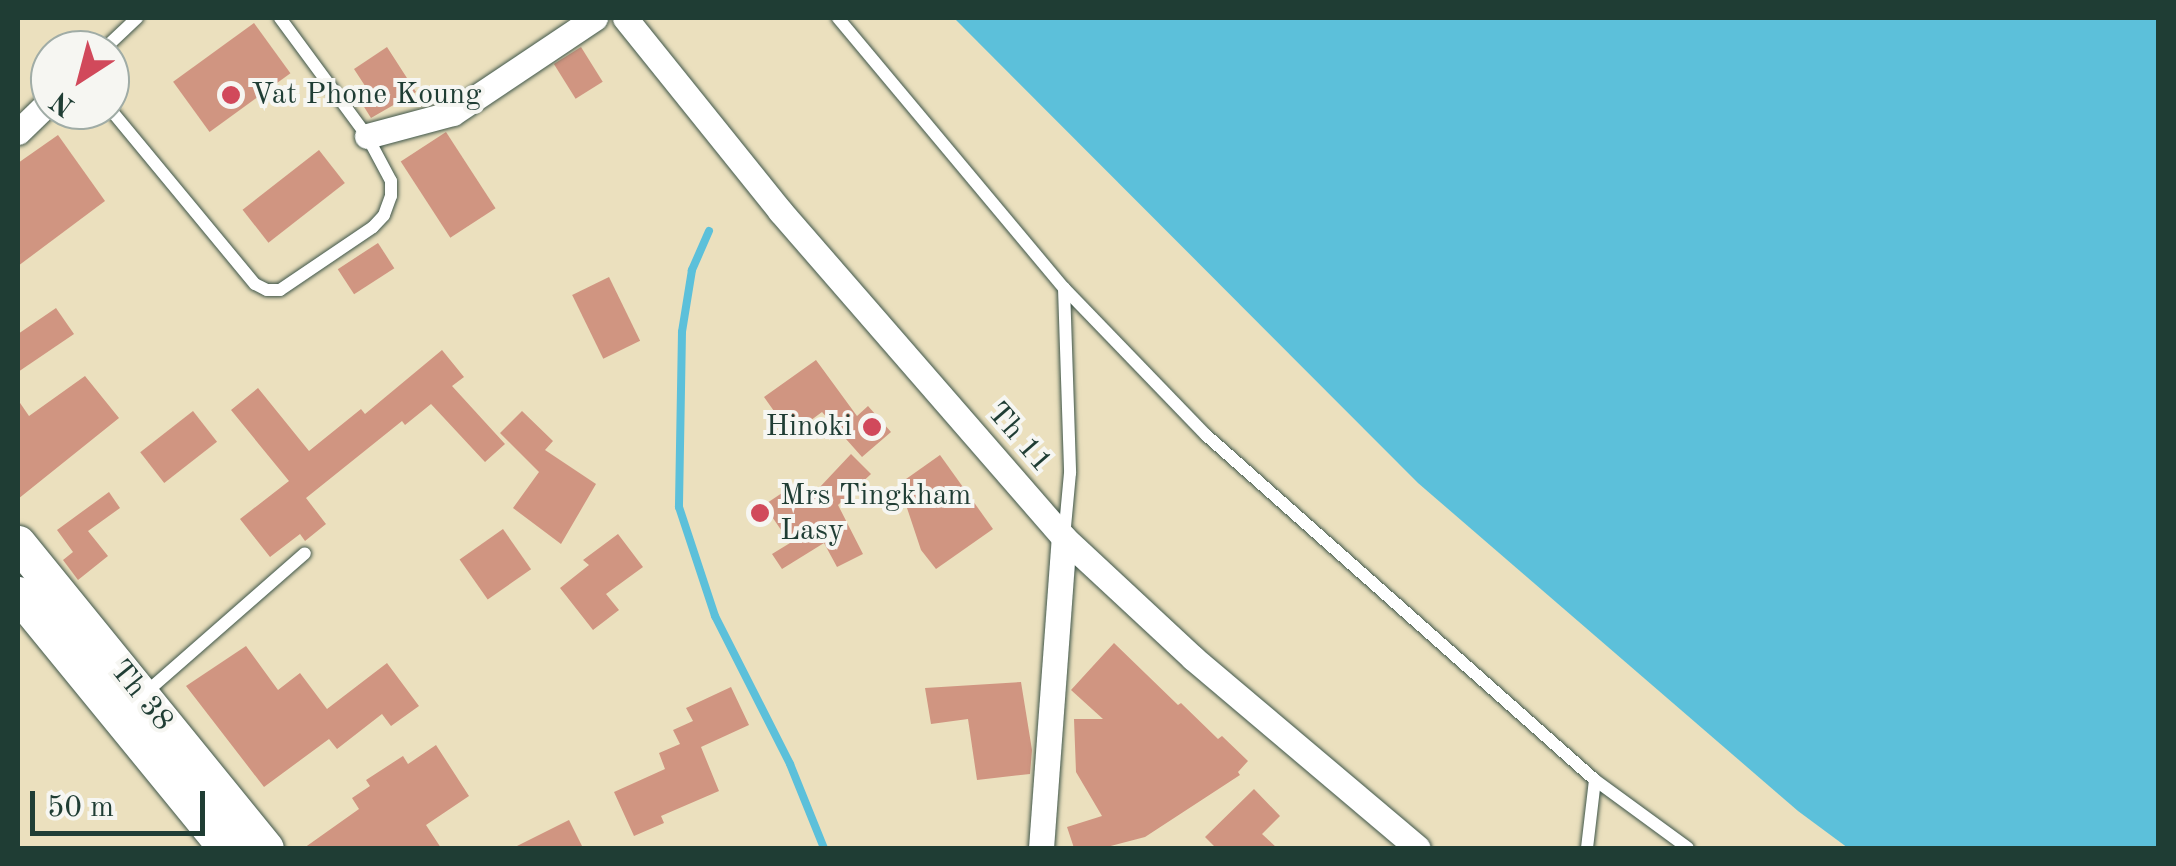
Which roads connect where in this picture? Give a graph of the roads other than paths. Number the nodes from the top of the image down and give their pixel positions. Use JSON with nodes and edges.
{"nodes":[{"id":1,"x":280,"y":18,"type":"edge"},
{"id":2,"x":595,"y":18,"type":"edge"},
{"id":3,"x":625,"y":18,"type":"edge"},
{"id":4,"x":838,"y":18,"type":"edge"},
{"id":5,"x":127,"y":130,"type":"edge"},
{"id":6,"x":367,"y":136,"type":"junction"},
{"id":7,"x":1064,"y":288,"type":"junction"},
{"id":8,"x":1064,"y":538,"type":"junction"},
{"id":9,"x":18,"y":543,"type":"edge"},
{"id":10,"x":305,"y":554,"type":"dead end"},
{"id":11,"x":18,"y":594,"type":"edge"},
{"id":12,"x":141,"y":697,"type":"junction"},
{"id":13,"x":1595,"y":780,"type":"junction"},
{"id":14,"x":226,"y":848,"type":"edge"},
{"id":15,"x":266,"y":848,"type":"edge"},
{"id":16,"x":1041,"y":848,"type":"edge"},
{"id":17,"x":1418,"y":848,"type":"edge"},
{"id":18,"x":1587,"y":848,"type":"edge"},
{"id":19,"x":1688,"y":848,"type":"edge"}],
"edges":[{"from":1,"to":6,"type":"lane"},
{"from":2,"to":6,"type":"street"},
{"from":3,"to":8,"type":"street","name":"Th 11"},
{"from":4,"to":7,"type":"lane"},
{"from":5,"to":6,"type":"lane"},
{"from":7,"to":8,"type":"lane"},
{"from":7,"to":13,"type":"lane"},
{"from":8,"to":16,"type":"street"},
{"from":8,"to":17,"type":"street","name":"Th 11"},
{"from":9,"to":12,"type":"street","name":"Th 38"},
{"from":10,"to":12,"type":"lane"},
{"from":11,"to":14,"type":"street","name":"Th 38"},
{"from":12,"to":15,"type":"street","name":"Th 38"},
{"from":13,"to":18,"type":"lane"},
{"from":13,"to":19,"type":"lane"}]}
